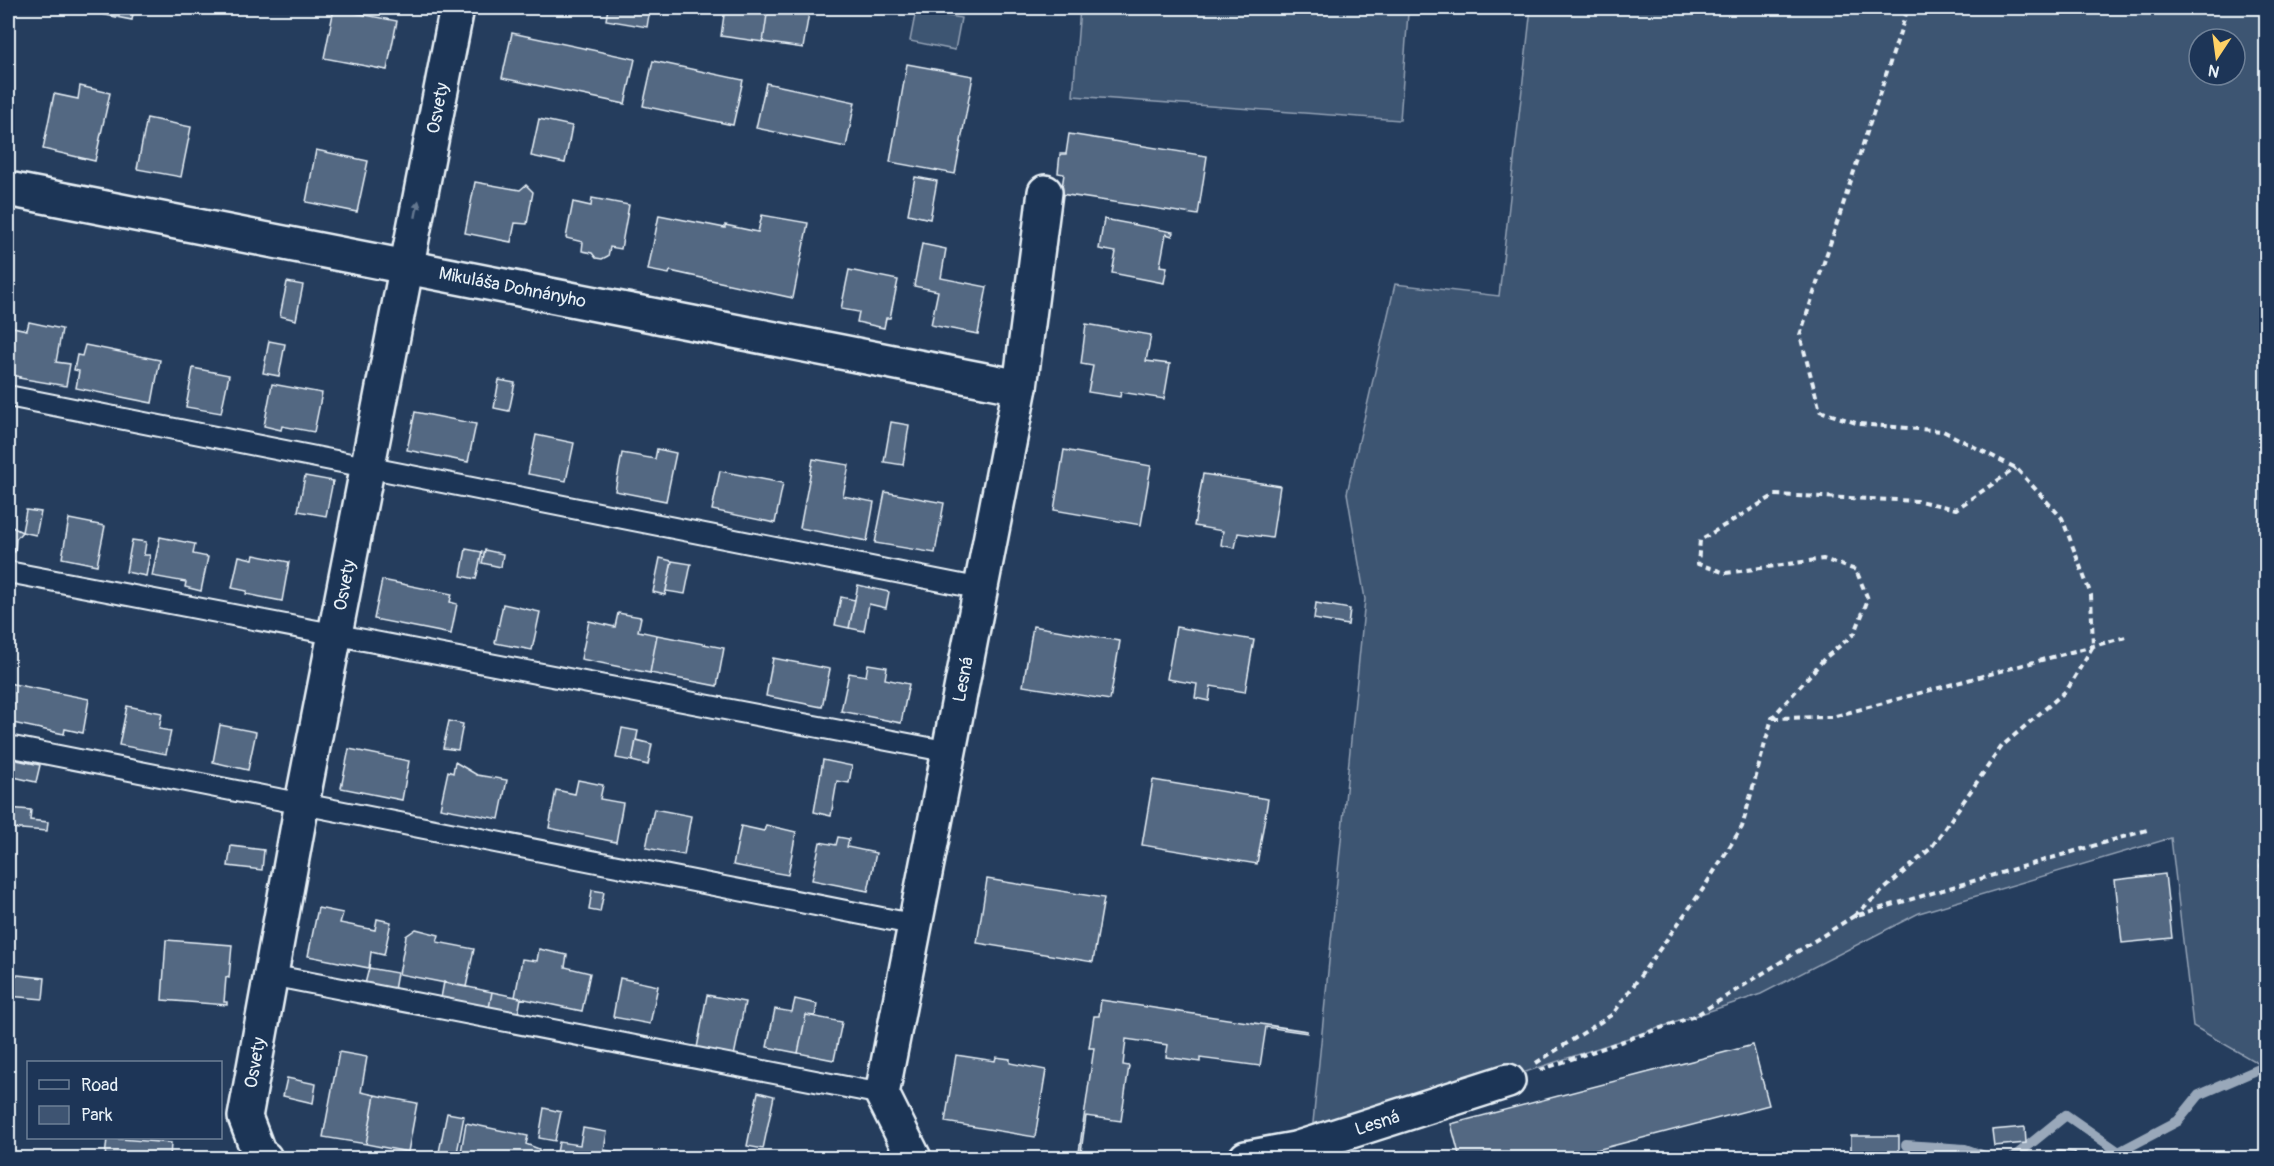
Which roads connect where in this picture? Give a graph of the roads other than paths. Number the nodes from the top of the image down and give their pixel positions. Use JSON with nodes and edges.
{"nodes":[{"id":1,"x":457,"y":8,"type":"edge"},
{"id":2,"x":8,"y":189,"type":"edge"},
{"id":3,"x":1045,"y":192,"type":"dead end"},
{"id":4,"x":406,"y":266,"type":"junction"},
{"id":5,"x":1020,"y":387,"type":"junction"},
{"id":6,"x":8,"y":396,"type":"edge"},
{"id":7,"x":368,"y":468,"type":"junction"},
{"id":8,"x":8,"y":572,"type":"edge"},
{"id":9,"x":982,"y":589,"type":"junction"},
{"id":10,"x":335,"y":634,"type":"junction"},
{"id":11,"x":8,"y":746,"type":"edge"},
{"id":12,"x":950,"y":752,"type":"junction"},
{"id":13,"x":302,"y":803,"type":"junction"},
{"id":14,"x":917,"y":925,"type":"junction"},
{"id":15,"x":270,"y":975,"type":"junction"},
{"id":16,"x":1508,"y":1082,"type":"road end"},
{"id":17,"x":882,"y":1094,"type":"junction"},
{"id":18,"x":1304,"y":1155,"type":"edge"},
{"id":19,"x":265,"y":1158,"type":"edge"},
{"id":20,"x":915,"y":1158,"type":"edge"},
{"id":21,"x":1245,"y":1158,"type":"edge"}],
"edges":[{"from":4,"to":1,"type":"street","name":"Osvety","one_way":true},
{"from":2,"to":4,"type":"street","name":"Mikuláša Dohnányho"},
{"from":3,"to":5,"type":"street","name":"Lesná"},
{"from":4,"to":5,"type":"street","name":"Mikuláša Dohnányho"},
{"from":4,"to":7,"type":"street","name":"Osvety"},
{"from":5,"to":9,"type":"street","name":"Lesná"},
{"from":6,"to":7,"type":"lane"},
{"from":7,"to":9,"type":"lane"},
{"from":7,"to":10,"type":"street","name":"Osvety"},
{"from":8,"to":10,"type":"lane"},
{"from":9,"to":12,"type":"street","name":"Lesná"},
{"from":10,"to":12,"type":"lane"},
{"from":10,"to":13,"type":"street","name":"Osvety"},
{"from":11,"to":13,"type":"lane"},
{"from":12,"to":14,"type":"street","name":"Lesná"},
{"from":13,"to":14,"type":"lane"},
{"from":13,"to":15,"type":"street","name":"Osvety"},
{"from":14,"to":17,"type":"street","name":"Lesná"},
{"from":15,"to":17,"type":"lane"},
{"from":15,"to":19,"type":"street","name":"Osvety"},
{"from":16,"to":18,"type":"street","name":"Lesná"},
{"from":17,"to":20,"type":"street"},
{"from":18,"to":21,"type":"street","name":"Lesná"}]}
